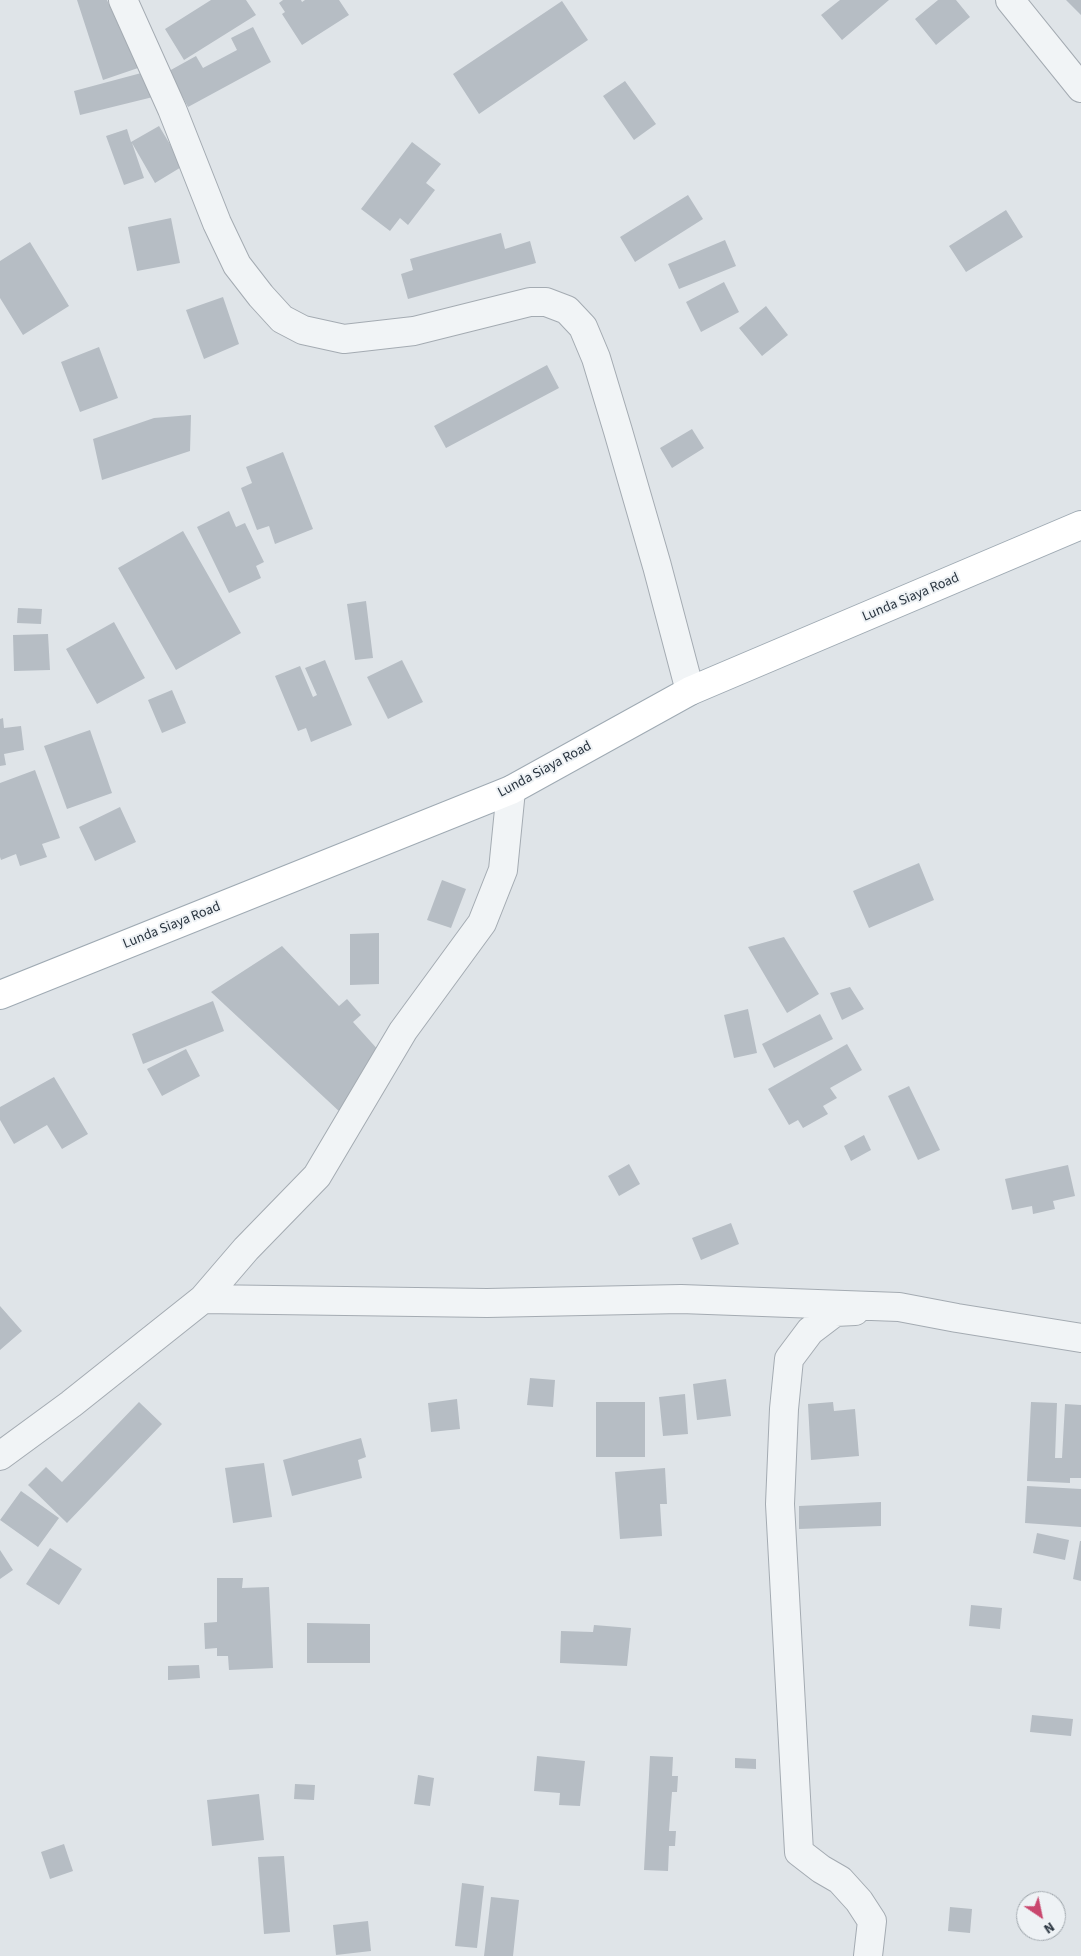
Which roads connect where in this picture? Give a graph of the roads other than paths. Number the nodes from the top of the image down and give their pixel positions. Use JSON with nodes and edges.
{"nodes":[{"id":1,"x":123,"y":0,"type":"edge"},
{"id":2,"x":1010,"y":0,"type":"edge"},
{"id":3,"x":1081,"y":88,"type":"edge"},
{"id":4,"x":1081,"y":525,"type":"edge"},
{"id":5,"x":690,"y":691,"type":"junction"},
{"id":6,"x":510,"y":790,"type":"junction"},
{"id":7,"x":0,"y":995,"type":"edge"},
{"id":8,"x":203,"y":1299,"type":"junction"},
{"id":9,"x":899,"y":1307,"type":"junction"},
{"id":10,"x":1081,"y":1338,"type":"edge"},
{"id":11,"x":0,"y":1456,"type":"edge"},
{"id":12,"x":868,"y":1956,"type":"edge"}],
"edges":[{"from":1,"to":5,"type":"street"},
{"from":2,"to":3,"type":"street"},
{"from":4,"to":5,"type":"main road","name":"Lunda Siaya Road"},
{"from":5,"to":6,"type":"main road","name":"Lunda Siaya Road"},
{"from":6,"to":7,"type":"main road","name":"Lunda Siaya Road"},
{"from":6,"to":8,"type":"street"},
{"from":8,"to":9,"type":"street"},
{"from":8,"to":11,"type":"street"},
{"from":9,"to":10,"type":"street"},
{"from":9,"to":12,"type":"street"}]}
